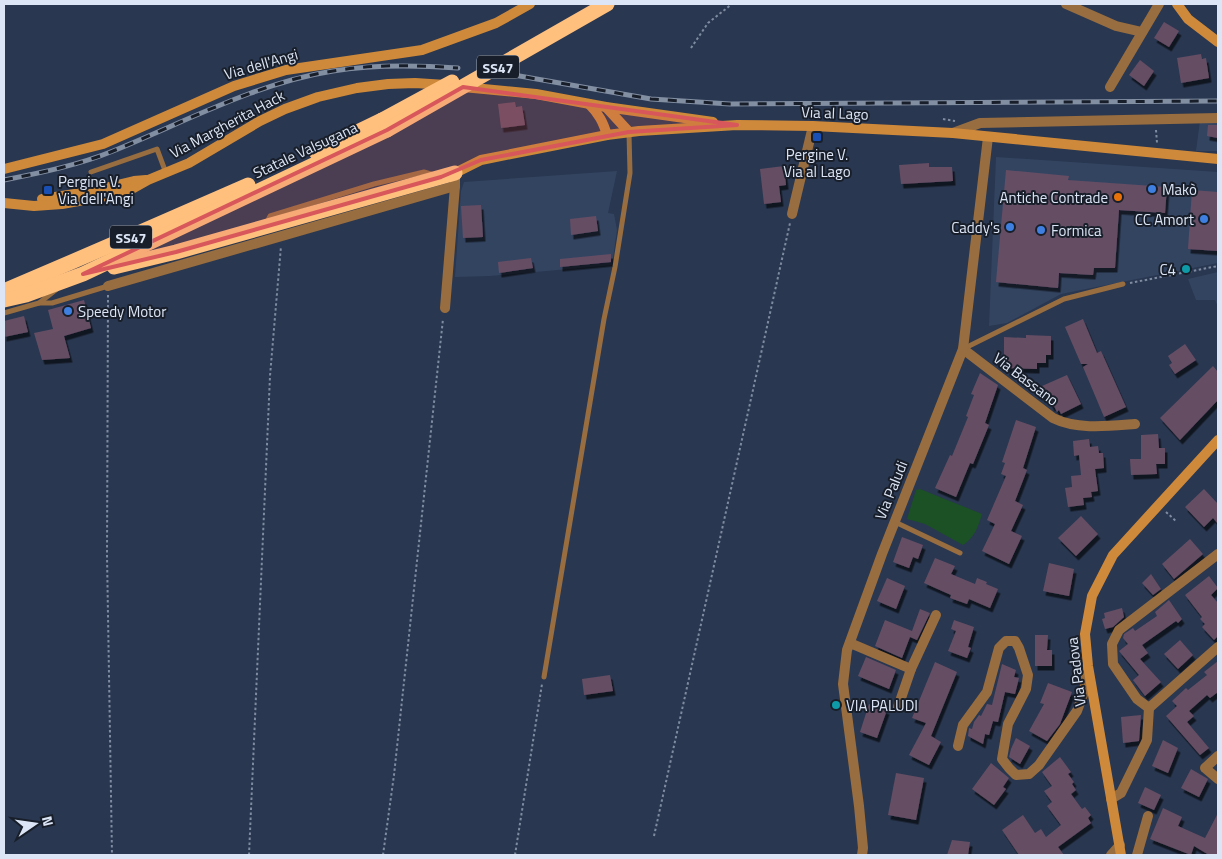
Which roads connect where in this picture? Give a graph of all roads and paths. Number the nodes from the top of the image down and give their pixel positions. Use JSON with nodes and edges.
{"nodes":[{"id":1,"x":530,"y":4,"type":"edge"},
{"id":2,"x":588,"y":4,"type":"edge"},
{"id":3,"x":607,"y":4,"type":"edge"},
{"id":4,"x":732,"y":4,"type":"edge"},
{"id":5,"x":1066,"y":4,"type":"edge"},
{"id":6,"x":1159,"y":4,"type":"edge"},
{"id":7,"x":1177,"y":4,"type":"edge"},
{"id":8,"x":1142,"y":32,"type":"junction"},
{"id":9,"x":1218,"y":42,"type":"edge"},
{"id":10,"x":691,"y":48,"type":"dead end"},
{"id":11,"x":1110,"y":87,"type":"dead end"},
{"id":12,"x":588,"y":104,"type":"junction"},
{"id":13,"x":606,"y":107,"type":"junction"},
{"id":14,"x":1218,"y":118,"type":"edge"},
{"id":15,"x":1155,"y":120,"type":"junction"},
{"id":16,"x":385,"y":125,"type":"junction"},
{"id":17,"x":736,"y":125,"type":"junction"},
{"id":18,"x":813,"y":126,"type":"junction"},
{"id":19,"x":629,"y":132,"type":"junction"},
{"id":20,"x":953,"y":133,"type":"junction"},
{"id":21,"x":606,"y":135,"type":"junction"},
{"id":22,"x":988,"y":137,"type":"junction"},
{"id":23,"x":1158,"y":154,"type":"junction"},
{"id":24,"x":1218,"y":158,"type":"edge"},
{"id":25,"x":4,"y":169,"type":"edge"},
{"id":26,"x":91,"y":172,"type":"dead end"},
{"id":27,"x":166,"y":173,"type":"junction"},
{"id":28,"x":450,"y":179,"type":"junction"},
{"id":29,"x":5,"y":203,"type":"edge"},
{"id":30,"x":792,"y":214,"type":"joint"},
{"id":31,"x":280,"y":236,"type":"junction"},
{"id":32,"x":1218,"y":266,"type":"edge"},
{"id":33,"x":84,"y":274,"type":"junction"},
{"id":34,"x":64,"y":282,"type":"junction"},
{"id":35,"x":1123,"y":284,"type":"joint"},
{"id":36,"x":108,"y":286,"type":"junction"},
{"id":37,"x":4,"y":291,"type":"edge"},
{"id":38,"x":4,"y":300,"type":"edge"},
{"id":39,"x":39,"y":303,"type":"junction"},
{"id":40,"x":444,"y":308,"type":"joint"},
{"id":41,"x":4,"y":313,"type":"edge"},
{"id":42,"x":963,"y":349,"type":"junction"},
{"id":43,"x":1136,"y":424,"type":"dead end"},
{"id":44,"x":1218,"y":440,"type":"edge"},
{"id":45,"x":1162,"y":510,"type":"dead end"},
{"id":46,"x":895,"y":522,"type":"junction"},
{"id":47,"x":1177,"y":522,"type":"dead end"},
{"id":48,"x":960,"y":553,"type":"dead end"},
{"id":49,"x":1218,"y":554,"type":"edge"},
{"id":50,"x":936,"y":615,"type":"dead end"},
{"id":51,"x":850,"y":643,"type":"junction"},
{"id":52,"x":1218,"y":647,"type":"edge"},
{"id":53,"x":1088,"y":666,"type":"junction"},
{"id":54,"x":911,"y":669,"type":"junction"},
{"id":55,"x":544,"y":677,"type":"joint"},
{"id":56,"x":898,"y":707,"type":"dead end"},
{"id":57,"x":1149,"y":708,"type":"junction"},
{"id":58,"x":958,"y":746,"type":"dead end"},
{"id":59,"x":1218,"y":756,"type":"edge"},
{"id":60,"x":1218,"y":780,"type":"edge"},
{"id":61,"x":1111,"y":799,"type":"junction"},
{"id":62,"x":1148,"y":816,"type":"dead end"},
{"id":63,"x":654,"y":836,"type":"dead end"},
{"id":64,"x":1121,"y":850,"type":"edge"},
{"id":65,"x":112,"y":855,"type":"edge"},
{"id":66,"x":249,"y":855,"type":"edge"},
{"id":67,"x":383,"y":855,"type":"edge"},
{"id":68,"x":515,"y":855,"type":"edge"},
{"id":69,"x":862,"y":855,"type":"edge"},
{"id":70,"x":1111,"y":855,"type":"edge"},
{"id":71,"x":1137,"y":855,"type":"edge"}],
"edges":[{"from":1,"to":25,"type":"main road","name":"Via dell'Angi"},
{"from":2,"to":16,"type":"highway","name":"Statale Valsugana","number":"SS47","bridge":true},
{"from":3,"to":16,"type":"highway","name":"Statale Valsugana","number":"SS47","bridge":true},
{"from":4,"to":10,"type":"path"},
{"from":5,"to":8,"type":"street"},
{"from":6,"to":8,"type":"street"},
{"from":7,"to":9,"type":"main road"},
{"from":8,"to":11,"type":"street"},
{"from":12,"to":13,"type":"main road","name":"Via Margherita Hack"},
{"from":12,"to":21,"type":"main road"},
{"from":12,"to":27,"type":"main road","name":"Via Margherita Hack"},
{"from":13,"to":17,"type":"main road","name":"Via Margherita Hack"},
{"from":13,"to":19,"type":"main road"},
{"from":14,"to":15,"type":"street"},
{"from":15,"to":20,"type":"street"},
{"from":15,"to":23,"type":"path"},
{"from":16,"to":33,"type":"highway","name":"Statale Valsugana","number":"SS47"},
{"from":16,"to":37,"type":"highway","name":"Statale Valsugana","number":"SS47"},
{"from":17,"to":18,"type":"main road","name":"Via al Lago"},
{"from":17,"to":19,"type":"main road","name":"Via al Lago"},
{"from":18,"to":20,"type":"main road","name":"Via al Lago"},
{"from":18,"to":30,"type":"street"},
{"from":19,"to":21,"type":"main road","name":"Via al Lago"},
{"from":19,"to":55,"type":"lane"},
{"from":20,"to":22,"type":"main road","name":"Via al Lago"},
{"from":21,"to":28,"type":"main road","name":"Via al Lago"},
{"from":22,"to":23,"type":"main road","name":"Via al Lago"},
{"from":22,"to":42,"type":"street","name":"Via Paludi"},
{"from":23,"to":24,"type":"main road","name":"Via al Lago"},
{"from":26,"to":27,"type":"lane"},
{"from":27,"to":29,"type":"main road","name":"Via Margherita Hack"},
{"from":28,"to":31,"type":"street"},
{"from":28,"to":33,"type":"highway"},
{"from":28,"to":40,"type":"street"},
{"from":30,"to":63,"type":"path"},
{"from":31,"to":36,"type":"street"},
{"from":31,"to":66,"type":"path"},
{"from":32,"to":35,"type":"path"},
{"from":33,"to":34,"type":"highway","name":"Statale Valsugana","number":"SS47"},
{"from":34,"to":38,"type":"highway","name":"Statale Valsugana","number":"SS47"},
{"from":34,"to":39,"type":"lane"},
{"from":35,"to":42,"type":"lane"},
{"from":36,"to":39,"type":"lane"},
{"from":36,"to":65,"type":"path"},
{"from":39,"to":41,"type":"lane"},
{"from":40,"to":67,"type":"path"},
{"from":42,"to":43,"type":"street","name":"Via Bassano"},
{"from":42,"to":46,"type":"street","name":"Via Paludi"},
{"from":44,"to":53,"type":"main road","name":"Via Padova"},
{"from":45,"to":47,"type":"path"},
{"from":46,"to":48,"type":"lane"},
{"from":46,"to":51,"type":"street","name":"Via Paludi"},
{"from":49,"to":57,"type":"street"},
{"from":50,"to":54,"type":"street"},
{"from":51,"to":54,"type":"street"},
{"from":51,"to":69,"type":"street","name":"Via Paludi"},
{"from":52,"to":57,"type":"street"},
{"from":53,"to":58,"type":"street"},
{"from":53,"to":61,"type":"main road","name":"Via Padova"},
{"from":54,"to":56,"type":"street"},
{"from":55,"to":68,"type":"path"},
{"from":57,"to":61,"type":"street"},
{"from":59,"to":60,"type":"street"},
{"from":61,"to":64,"type":"main road","name":"Via Padova"},
{"from":62,"to":71,"type":"street"},
{"from":64,"to":70,"type":"street"}]}
